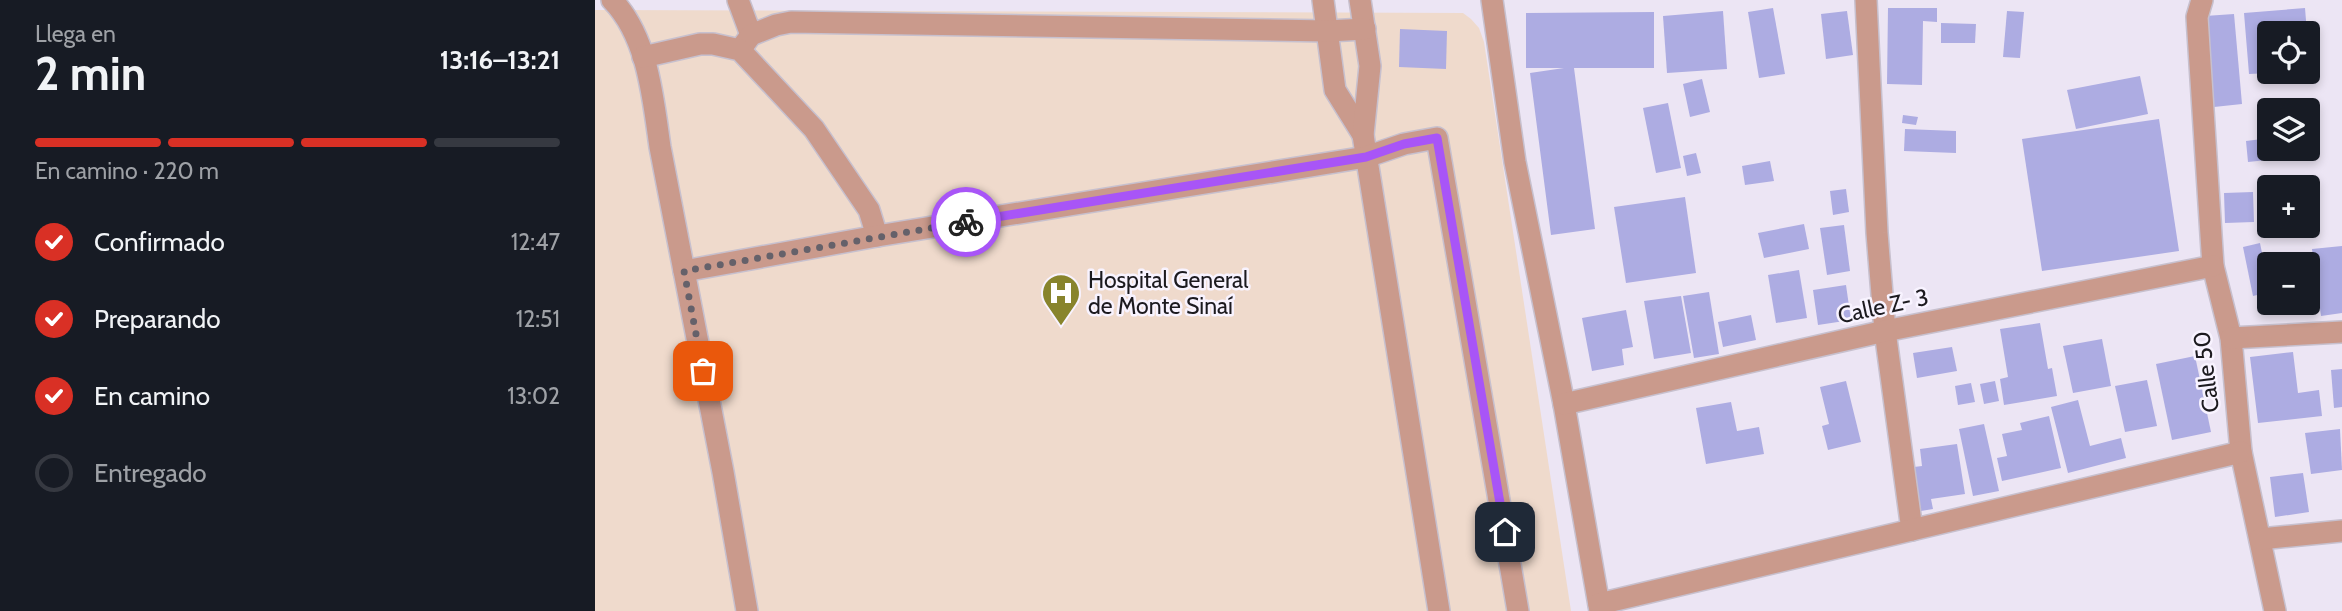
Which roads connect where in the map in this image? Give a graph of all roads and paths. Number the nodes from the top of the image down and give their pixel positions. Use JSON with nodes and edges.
{"nodes":[{"id":1,"x":612,"y":0,"type":"edge"},
{"id":2,"x":739,"y":0,"type":"edge"},
{"id":3,"x":1324,"y":0,"type":"edge"},
{"id":4,"x":1360,"y":0,"type":"edge"},
{"id":5,"x":1492,"y":0,"type":"edge"},
{"id":6,"x":1865,"y":0,"type":"edge"},
{"id":7,"x":2202,"y":0,"type":"edge"},
{"id":8,"x":1365,"y":29,"type":"junction"},
{"id":9,"x":1328,"y":31,"type":"junction"},
{"id":10,"x":745,"y":42,"type":"junction"},
{"id":11,"x":643,"y":57,"type":"junction"},
{"id":12,"x":1363,"y":135,"type":"junction"},
{"id":13,"x":1366,"y":157,"type":"junction"},
{"id":14,"x":877,"y":236,"type":"junction"},
{"id":15,"x":2213,"y":266,"type":"junction"},
{"id":16,"x":684,"y":271,"type":"junction"},
{"id":17,"x":1885,"y":331,"type":"junction"},
{"id":18,"x":2342,"y":332,"type":"edge"},
{"id":19,"x":2231,"y":338,"type":"junction"},
{"id":20,"x":1564,"y":404,"type":"junction"},
{"id":21,"x":2241,"y":452,"type":"junction"},
{"id":22,"x":1912,"y":530,"type":"junction"},
{"id":23,"x":2342,"y":531,"type":"edge"},
{"id":24,"x":2260,"y":539,"type":"junction"},
{"id":25,"x":1599,"y":608,"type":"edge"},
{"id":26,"x":747,"y":611,"type":"edge"},
{"id":27,"x":1439,"y":611,"type":"edge"},
{"id":28,"x":1518,"y":611,"type":"edge"},
{"id":29,"x":2275,"y":611,"type":"edge"}],
"edges":[{"from":1,"to":11,"type":"street"},
{"from":2,"to":10,"type":"street"},
{"from":3,"to":9,"type":"street"},
{"from":4,"to":8,"type":"street"},
{"from":5,"to":20,"type":"street"},
{"from":6,"to":17,"type":"street"},
{"from":7,"to":15,"type":"street","name":"Calle 50"},
{"from":8,"to":9,"type":"street"},
{"from":8,"to":12,"type":"street"},
{"from":9,"to":10,"type":"street"},
{"from":9,"to":12,"type":"street"},
{"from":10,"to":11,"type":"street"},
{"from":10,"to":14,"type":"street"},
{"from":11,"to":16,"type":"street"},
{"from":12,"to":13,"type":"street"},
{"from":13,"to":14,"type":"street"},
{"from":13,"to":27,"type":"street"},
{"from":13,"to":28,"type":"street"},
{"from":14,"to":16,"type":"street"},
{"from":15,"to":17,"type":"street","name":"Calle Z- 3"},
{"from":15,"to":19,"type":"street","name":"Calle 50"},
{"from":16,"to":26,"type":"street"},
{"from":17,"to":20,"type":"street","name":"Calle Z- 3"},
{"from":17,"to":22,"type":"street"},
{"from":18,"to":19,"type":"street"},
{"from":19,"to":21,"type":"street","name":"Calle 50"},
{"from":20,"to":25,"type":"street"},
{"from":21,"to":22,"type":"street"},
{"from":21,"to":24,"type":"street","name":"Calle 50"},
{"from":22,"to":25,"type":"street"},
{"from":23,"to":24,"type":"street"},
{"from":24,"to":29,"type":"street","name":"Calle 50"}]}
